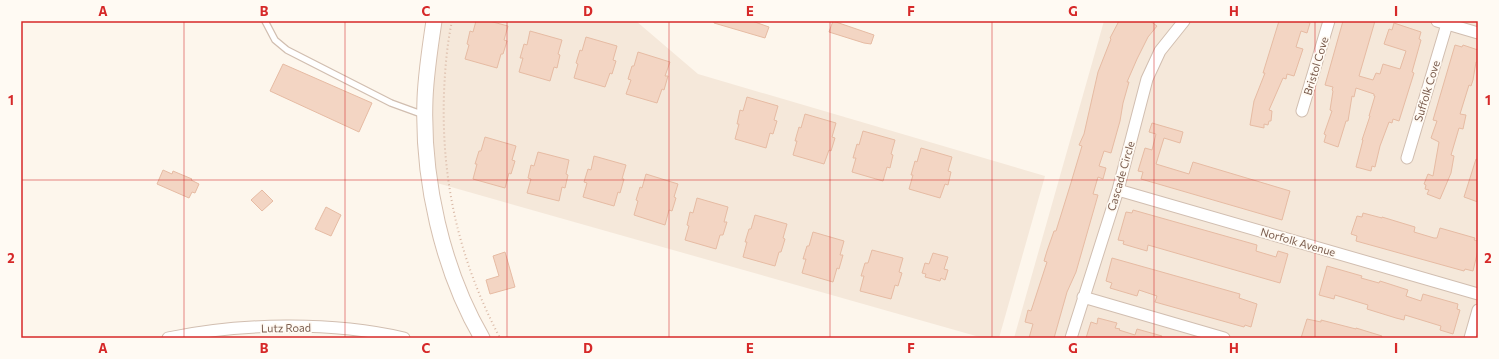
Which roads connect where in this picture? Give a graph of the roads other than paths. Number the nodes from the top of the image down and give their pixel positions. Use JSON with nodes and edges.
{"nodes":[{"id":1,"x":265,"y":21,"type":"edge"},
{"id":2,"x":434,"y":21,"type":"edge"},
{"id":3,"x":1184,"y":21,"type":"edge"},
{"id":4,"x":1329,"y":21,"type":"edge"},
{"id":5,"x":1442,"y":22,"type":"edge"},
{"id":6,"x":1478,"y":33,"type":"edge"},
{"id":7,"x":1302,"y":111,"type":"dead end"},
{"id":8,"x":425,"y":116,"type":"junction"},
{"id":9,"x":1407,"y":158,"type":"dead end"},
{"id":10,"x":1118,"y":190,"type":"junction"},
{"id":11,"x":1478,"y":294,"type":"edge"},
{"id":12,"x":1083,"y":297,"type":"junction"},
{"id":13,"x":1478,"y":310,"type":"edge"},
{"id":14,"x":383,"y":336,"type":"edge"},
{"id":15,"x":168,"y":338,"type":"edge"},
{"id":16,"x":404,"y":338,"type":"edge"},
{"id":17,"x":482,"y":338,"type":"edge"},
{"id":18,"x":1071,"y":338,"type":"edge"},
{"id":19,"x":1224,"y":338,"type":"edge"},
{"id":20,"x":1470,"y":338,"type":"edge"}],
"edges":[{"from":1,"to":8,"type":"lane"},
{"from":2,"to":8,"type":"main road"},
{"from":3,"to":10,"type":"street","name":"Cascade Circle"},
{"from":4,"to":7,"type":"street","name":"Bristol Cove"},
{"from":5,"to":6,"type":"street"},
{"from":5,"to":9,"type":"street","name":"Suffolk Cove"},
{"from":8,"to":17,"type":"main road"},
{"from":10,"to":11,"type":"street","name":"Norfolk Avenue"},
{"from":10,"to":12,"type":"street","name":"Cascade Circle"},
{"from":12,"to":18,"type":"street","name":"Cascade Circle"},
{"from":12,"to":19,"type":"street"},
{"from":13,"to":20,"type":"street"},
{"from":14,"to":15,"type":"street","name":"Lutz Road"},
{"from":14,"to":16,"type":"street","name":"Lutz Road"}]}
